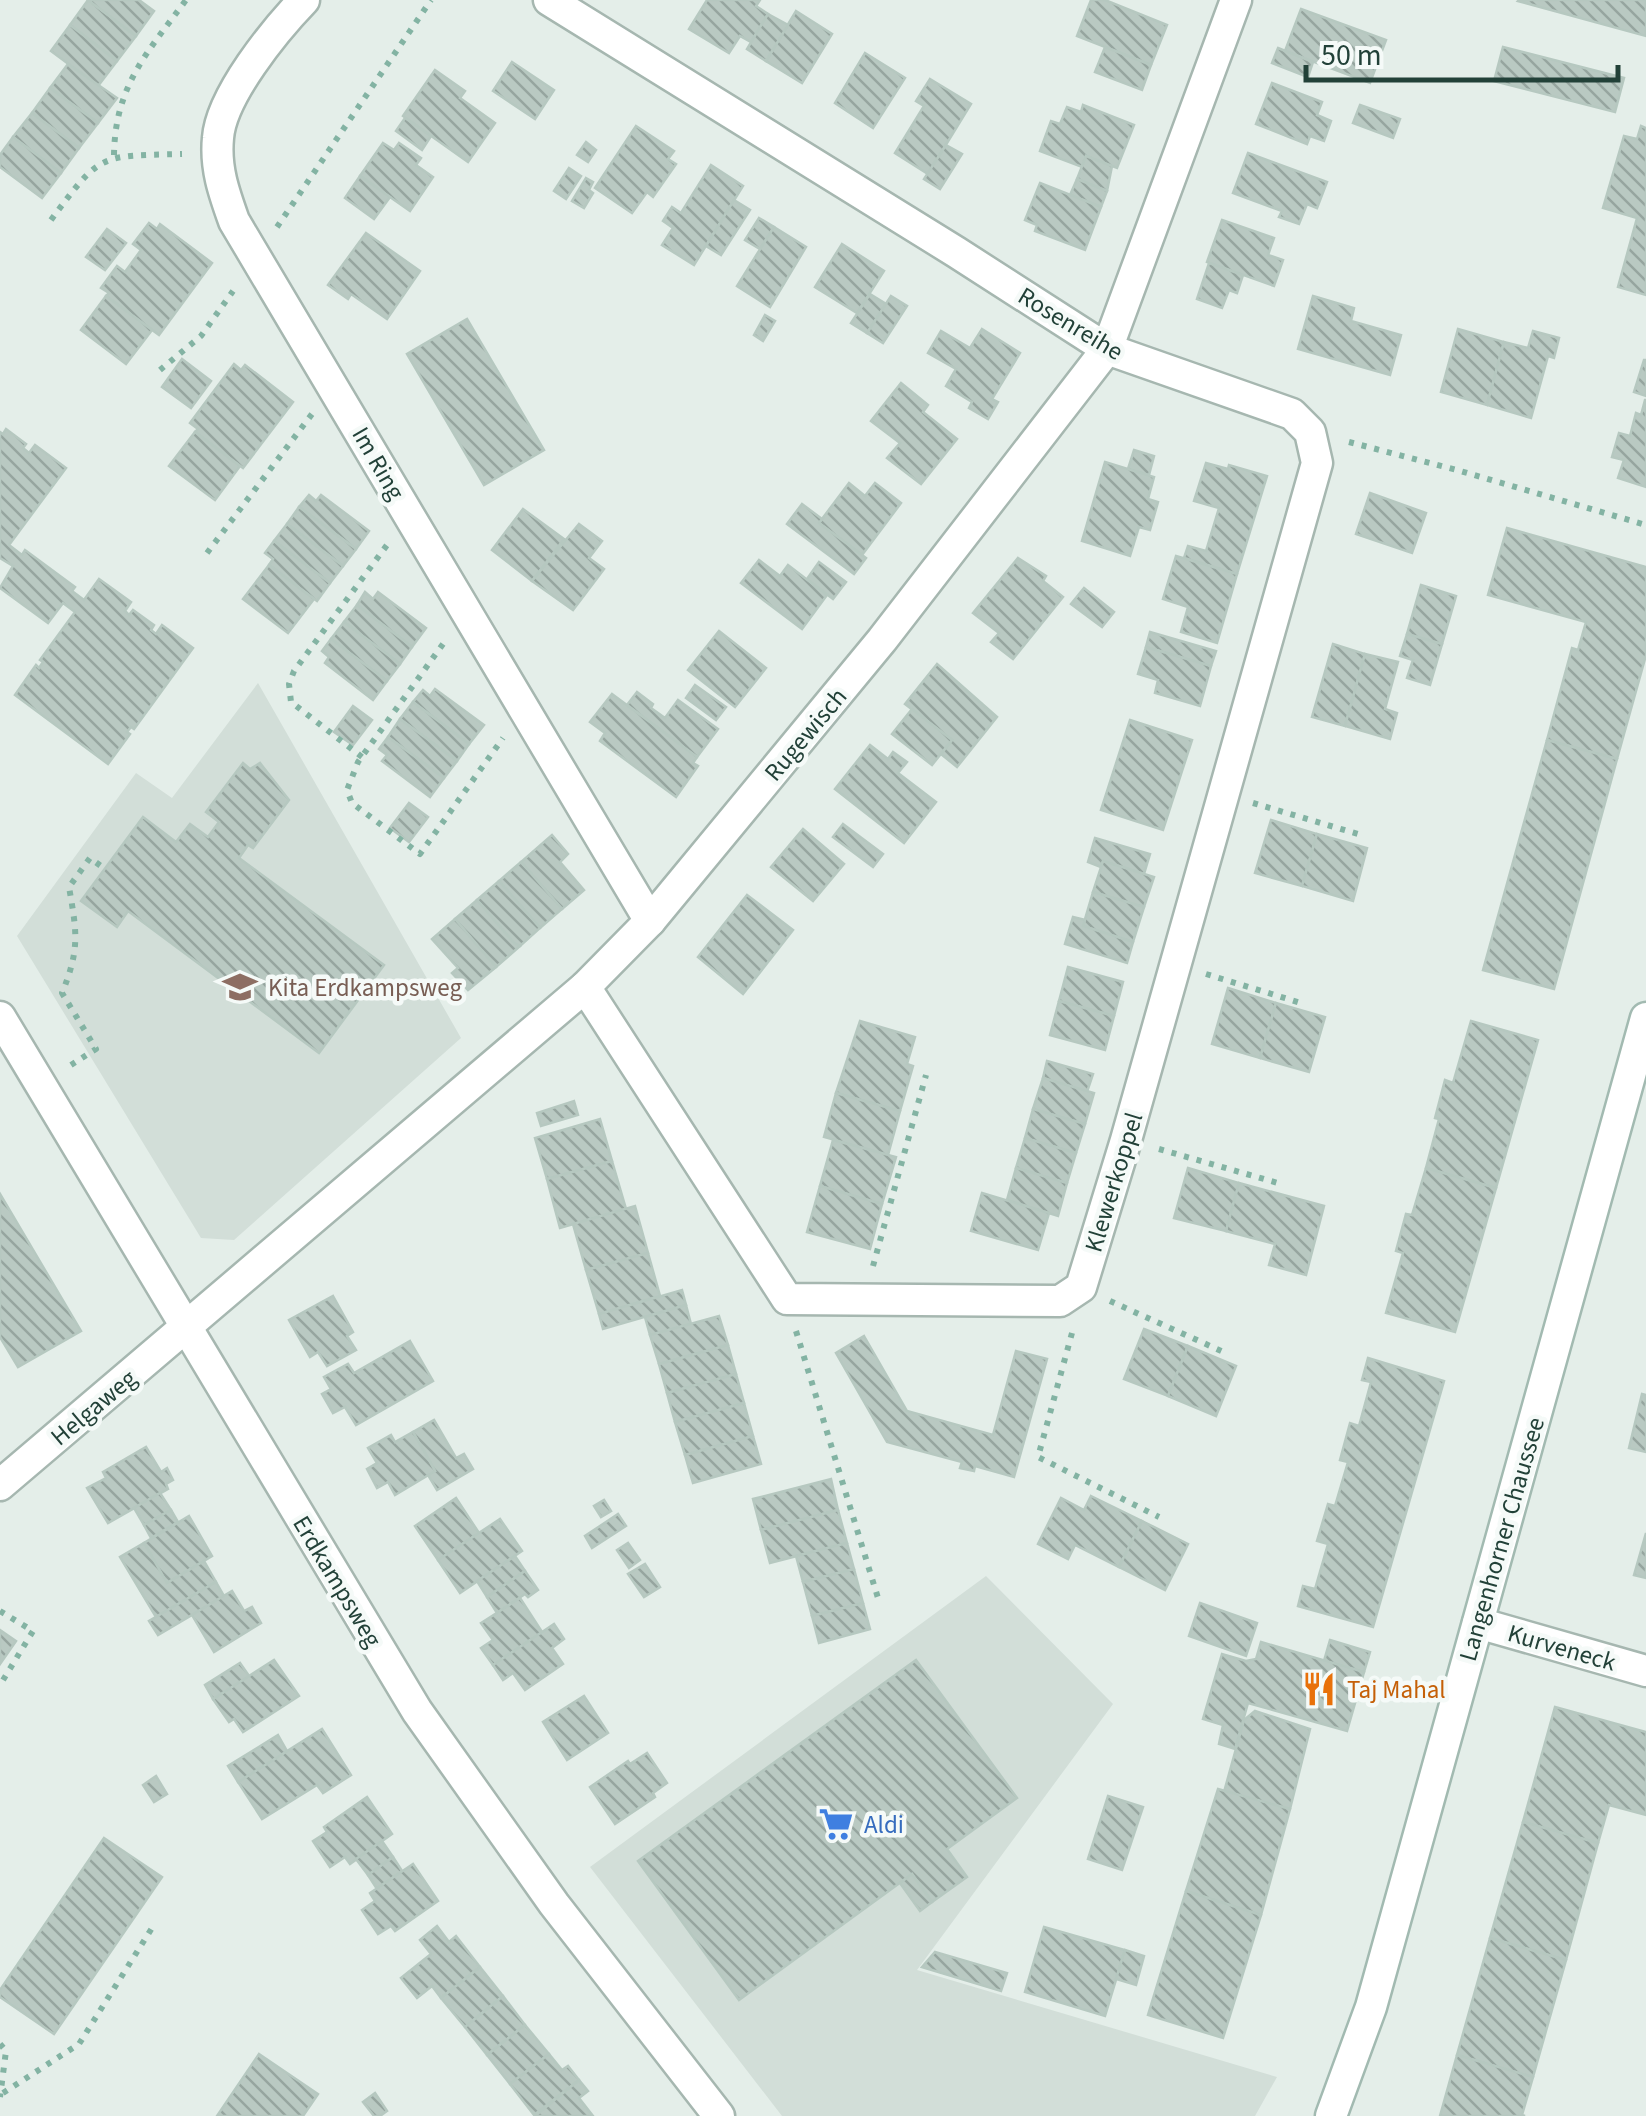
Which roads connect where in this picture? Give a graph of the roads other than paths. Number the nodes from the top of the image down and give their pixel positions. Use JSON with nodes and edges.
{"nodes":[{"id":1,"x":304,"y":0,"type":"edge"},
{"id":2,"x":548,"y":0,"type":"edge"},
{"id":3,"x":1236,"y":0,"type":"edge"},
{"id":4,"x":1107,"y":349,"type":"junction"},
{"id":5,"x":1310,"y":432,"type":"joint"},
{"id":6,"x":650,"y":921,"type":"junction"},
{"id":7,"x":584,"y":987,"type":"junction"},
{"id":8,"x":0,"y":1017,"type":"edge"},
{"id":9,"x":1646,"y":1018,"type":"edge"},
{"id":10,"x":185,"y":1328,"type":"junction"},
{"id":11,"x":0,"y":1485,"type":"edge"},
{"id":12,"x":1478,"y":1623,"type":"junction"},
{"id":13,"x":1646,"y":1671,"type":"edge"},
{"id":14,"x":719,"y":2116,"type":"edge"},
{"id":15,"x":1330,"y":2116,"type":"edge"}],
"edges":[{"from":1,"to":6,"type":"street","name":"Im Ring"},
{"from":2,"to":4,"type":"street","name":"Rosenreihe"},
{"from":3,"to":4,"type":"street","name":"Rugewisch"},
{"from":4,"to":5,"type":"street","name":"Rosenreihe"},
{"from":4,"to":6,"type":"street","name":"Rugewisch"},
{"from":5,"to":7,"type":"street","name":"Klewerkoppel"},
{"from":6,"to":7,"type":"street","name":"Rugewisch"},
{"from":7,"to":10,"type":"street","name":"Rugewisch"},
{"from":8,"to":10,"type":"street","name":"Erdkampsweg"},
{"from":9,"to":12,"type":"street","name":"Langenhorner Chaussee"},
{"from":10,"to":11,"type":"street","name":"Helgaweg"},
{"from":10,"to":14,"type":"street","name":"Erdkampsweg"},
{"from":12,"to":13,"type":"street","name":"Kurveneck"},
{"from":12,"to":15,"type":"street","name":"Langenhorner Chaussee"}]}
